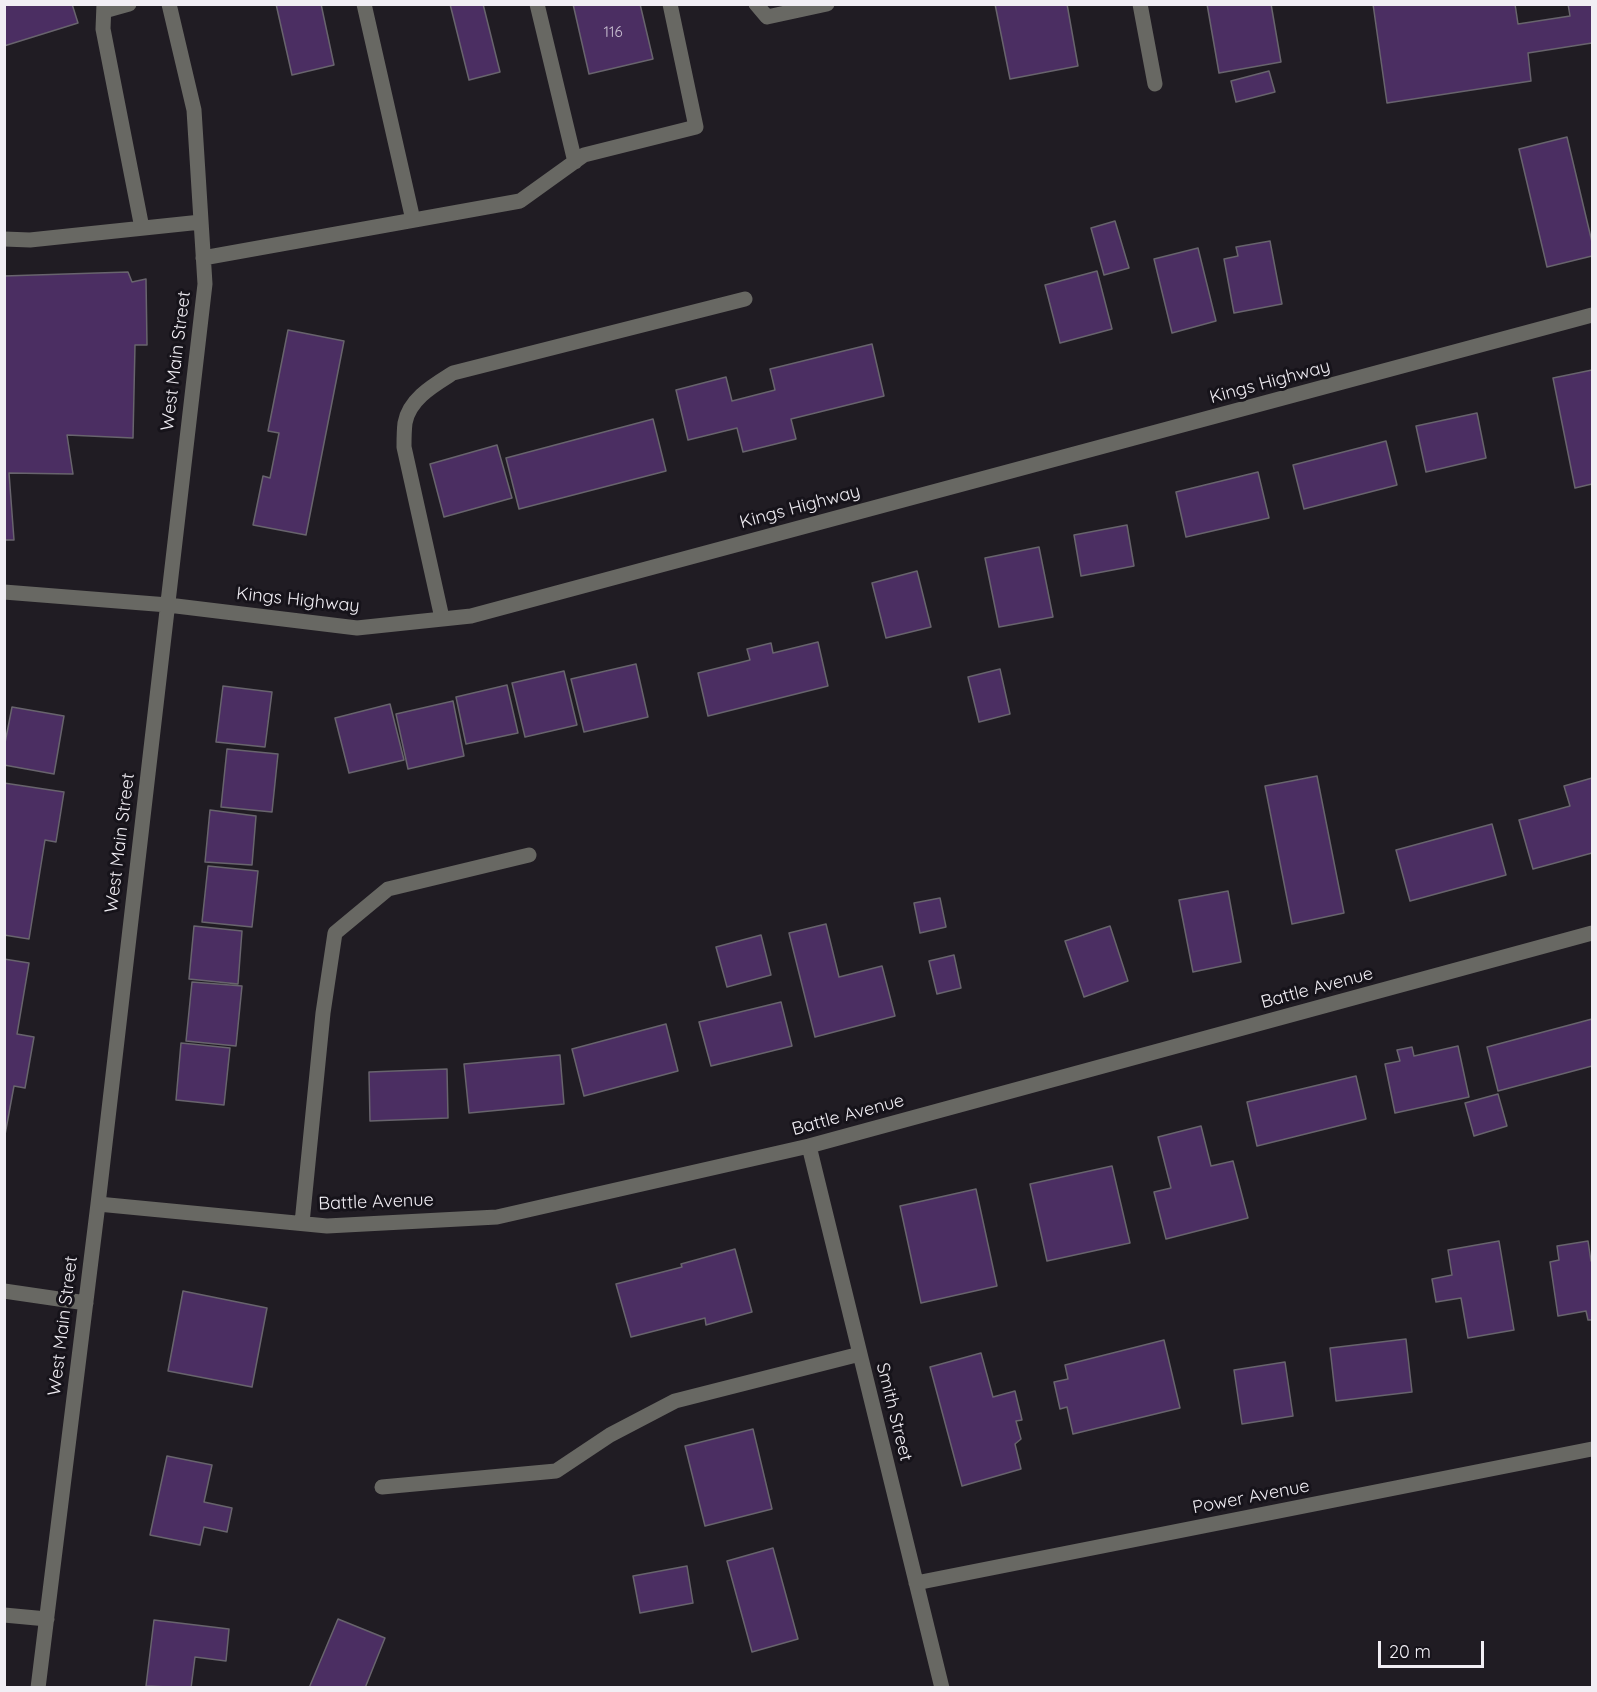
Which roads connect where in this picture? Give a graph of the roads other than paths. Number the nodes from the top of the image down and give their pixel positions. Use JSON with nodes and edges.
{"nodes":[{"id":1,"x":129,"y":4,"type":"edge"},
{"id":2,"x":169,"y":4,"type":"edge"},
{"id":3,"x":364,"y":4,"type":"edge"},
{"id":4,"x":537,"y":4,"type":"edge"},
{"id":5,"x":670,"y":4,"type":"edge"},
{"id":6,"x":756,"y":4,"type":"edge"},
{"id":7,"x":827,"y":4,"type":"edge"},
{"id":8,"x":1140,"y":4,"type":"edge"},
{"id":9,"x":104,"y":8,"type":"edge"},
{"id":10,"x":1155,"y":84,"type":"dead end"},
{"id":11,"x":575,"y":162,"type":"junction"},
{"id":12,"x":413,"y":220,"type":"junction"},
{"id":13,"x":201,"y":222,"type":"junction"},
{"id":14,"x":142,"y":228,"type":"junction"},
{"id":15,"x":4,"y":239,"type":"edge"},
{"id":16,"x":203,"y":258,"type":"junction"},
{"id":17,"x":745,"y":299,"type":"dead end"},
{"id":18,"x":1593,"y":315,"type":"edge"},
{"id":19,"x":4,"y":592,"type":"edge"},
{"id":20,"x":168,"y":605,"type":"junction"},
{"id":21,"x":442,"y":618,"type":"junction"},
{"id":22,"x":529,"y":855,"type":"dead end"},
{"id":23,"x":1593,"y":933,"type":"edge"},
{"id":24,"x":809,"y":1146,"type":"junction"},
{"id":25,"x":98,"y":1204,"type":"junction"},
{"id":26,"x":302,"y":1223,"type":"junction"},
{"id":27,"x":4,"y":1291,"type":"edge"},
{"id":28,"x":86,"y":1303,"type":"junction"},
{"id":29,"x":860,"y":1354,"type":"junction"},
{"id":30,"x":1593,"y":1449,"type":"edge"},
{"id":31,"x":382,"y":1487,"type":"dead end"},
{"id":32,"x":916,"y":1583,"type":"junction"},
{"id":33,"x":4,"y":1615,"type":"edge"},
{"id":34,"x":46,"y":1619,"type":"junction"},
{"id":35,"x":38,"y":1688,"type":"edge"},
{"id":36,"x":942,"y":1688,"type":"edge"}],
"edges":[{"from":1,"to":9,"type":"street"},
{"from":2,"to":13,"type":"street","name":"West Main Street"},
{"from":3,"to":12,"type":"street"},
{"from":4,"to":11,"type":"street"},
{"from":5,"to":11,"type":"street"},
{"from":6,"to":7,"type":"street"},
{"from":8,"to":10,"type":"street"},
{"from":9,"to":14,"type":"street"},
{"from":11,"to":12,"type":"street"},
{"from":12,"to":16,"type":"street"},
{"from":13,"to":14,"type":"street"},
{"from":13,"to":16,"type":"street","name":"West Main Street"},
{"from":14,"to":15,"type":"street"},
{"from":16,"to":20,"type":"street","name":"West Main Street"},
{"from":17,"to":21,"type":"street"},
{"from":18,"to":21,"type":"street","name":"Kings Highway"},
{"from":19,"to":20,"type":"street","name":"Kings Highway"},
{"from":20,"to":21,"type":"street","name":"Kings Highway"},
{"from":20,"to":25,"type":"street","name":"West Main Street"},
{"from":22,"to":26,"type":"street"},
{"from":23,"to":24,"type":"street","name":"Battle Avenue"},
{"from":24,"to":26,"type":"street","name":"Battle Avenue"},
{"from":24,"to":29,"type":"street","name":"Smith Street"},
{"from":25,"to":26,"type":"street","name":"Battle Avenue"},
{"from":25,"to":28,"type":"street","name":"West Main Street"},
{"from":27,"to":28,"type":"street"},
{"from":28,"to":34,"type":"street","name":"West Main Street"},
{"from":29,"to":31,"type":"street"},
{"from":29,"to":32,"type":"street","name":"Smith Street"},
{"from":30,"to":32,"type":"street","name":"Power Avenue"},
{"from":32,"to":36,"type":"street","name":"Smith Street"},
{"from":33,"to":34,"type":"street"},
{"from":34,"to":35,"type":"street","name":"West Main Street"}]}
